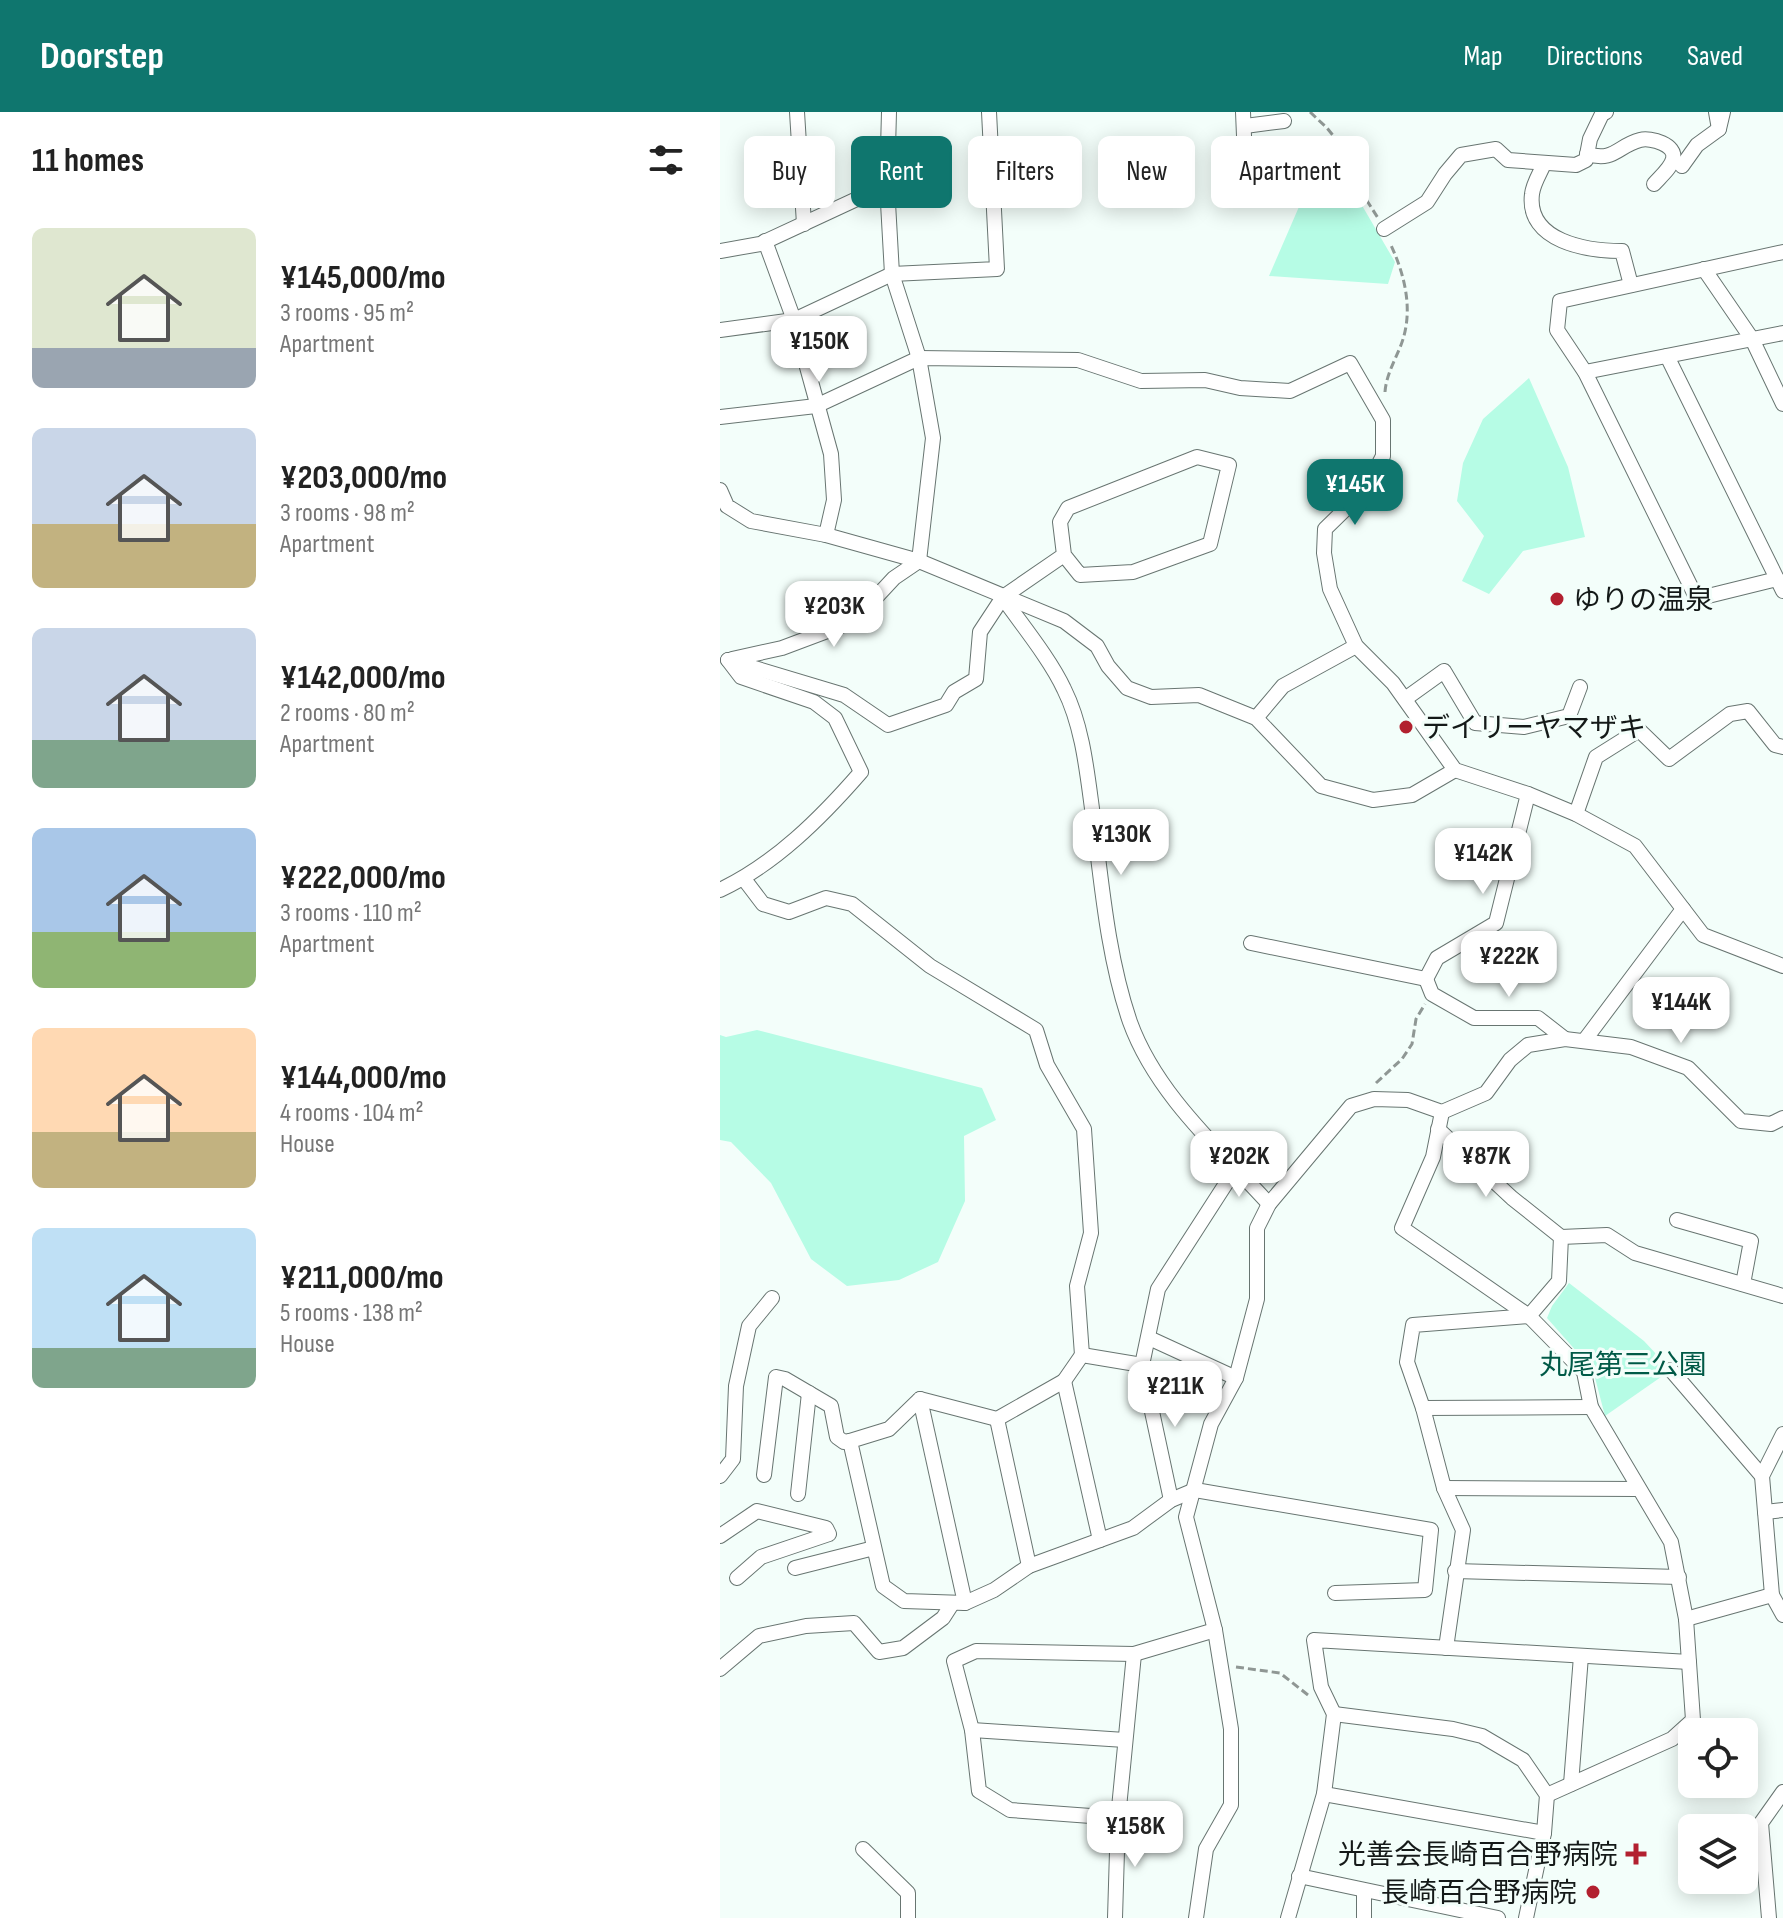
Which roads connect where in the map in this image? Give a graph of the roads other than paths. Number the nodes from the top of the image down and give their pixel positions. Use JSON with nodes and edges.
{"nodes":[{"id":1,"x":797,"y":112,"type":"edge"},
{"id":2,"x":889,"y":112,"type":"edge"},
{"id":3,"x":989,"y":112,"type":"edge"},
{"id":4,"x":1606,"y":112,"type":"edge"},
{"id":5,"x":1716,"y":112,"type":"edge"},
{"id":6,"x":1723,"y":112,"type":"edge"},
{"id":7,"x":1244,"y":119,"type":"edge"},
{"id":8,"x":1284,"y":121,"type":"dead end"},
{"id":9,"x":1719,"y":129,"type":"junction"},
{"id":10,"x":888,"y":136,"type":"edge"},
{"id":11,"x":1587,"y":154,"type":"junction"},
{"id":12,"x":1544,"y":164,"type":"junction"},
{"id":13,"x":1682,"y":166,"type":"dead end"},
{"id":14,"x":1654,"y":184,"type":"dead end"},
{"id":15,"x":851,"y":202,"type":"edge"},
{"id":16,"x":888,"y":208,"type":"edge"},
{"id":17,"x":804,"y":224,"type":"junction"},
{"id":18,"x":1384,"y":229,"type":"road end"},
{"id":19,"x":765,"y":241,"type":"junction"},
{"id":20,"x":720,"y":251,"type":"edge"},
{"id":21,"x":1783,"y":252,"type":"edge"},
{"id":22,"x":1704,"y":269,"type":"junction"},
{"id":23,"x":892,"y":274,"type":"junction"},
{"id":24,"x":1631,"y":285,"type":"junction"},
{"id":25,"x":794,"y":320,"type":"junction"},
{"id":26,"x":720,"y":330,"type":"edge"},
{"id":27,"x":1783,"y":333,"type":"edge"},
{"id":28,"x":1752,"y":339,"type":"junction"},
{"id":29,"x":1667,"y":356,"type":"junction"},
{"id":30,"x":919,"y":358,"type":"junction"},
{"id":31,"x":1585,"y":372,"type":"junction"},
{"id":32,"x":1783,"y":404,"type":"edge"},
{"id":33,"x":816,"y":406,"type":"junction"},
{"id":34,"x":720,"y":417,"type":"edge"},
{"id":35,"x":720,"y":490,"type":"edge"},
{"id":36,"x":826,"y":535,"type":"junction"},
{"id":37,"x":1064,"y":555,"type":"junction"},
{"id":38,"x":919,"y":561,"type":"junction"},
{"id":39,"x":1781,"y":579,"type":"edge"},
{"id":40,"x":1003,"y":597,"type":"junction"},
{"id":41,"x":1356,"y":646,"type":"junction"},
{"id":42,"x":724,"y":659,"type":"edge"},
{"id":43,"x":1580,"y":687,"type":"dead end"},
{"id":44,"x":1405,"y":699,"type":"junction"},
{"id":45,"x":1256,"y":718,"type":"junction"},
{"id":46,"x":1783,"y":747,"type":"edge"},
{"id":47,"x":1455,"y":770,"type":"junction"},
{"id":48,"x":1528,"y":794,"type":"junction"},
{"id":49,"x":1576,"y":814,"type":"junction"},
{"id":50,"x":744,"y":879,"type":"junction"},
{"id":51,"x":720,"y":890,"type":"edge"},
{"id":52,"x":1683,"y":909,"type":"junction"},
{"id":53,"x":1251,"y":943,"type":"dead end"},
{"id":54,"x":1783,"y":966,"type":"edge"},
{"id":55,"x":1426,"y":979,"type":"junction"},
{"id":56,"x":1565,"y":1039,"type":"junction"},
{"id":57,"x":1584,"y":1041,"type":"junction"},
{"id":58,"x":1442,"y":1112,"type":"junction"},
{"id":59,"x":1783,"y":1118,"type":"edge"},
{"id":60,"x":1438,"y":1129,"type":"junction"},
{"id":61,"x":1236,"y":1168,"type":"junction"},
{"id":62,"x":1269,"y":1204,"type":"junction"},
{"id":63,"x":1677,"y":1220,"type":"dead end"},
{"id":64,"x":1561,"y":1237,"type":"junction"},
{"id":65,"x":1743,"y":1284,"type":"junction"},
{"id":66,"x":1783,"y":1296,"type":"edge"},
{"id":67,"x":772,"y":1298,"type":"dead end"},
{"id":68,"x":1529,"y":1316,"type":"junction"},
{"id":69,"x":1149,"y":1338,"type":"junction"},
{"id":70,"x":1082,"y":1355,"type":"junction"},
{"id":71,"x":1142,"y":1365,"type":"junction"},
{"id":72,"x":1671,"y":1370,"type":"dead end"},
{"id":73,"x":1236,"y":1378,"type":"junction"},
{"id":74,"x":1064,"y":1381,"type":"junction"},
{"id":75,"x":809,"y":1393,"type":"junction"},
{"id":76,"x":920,"y":1399,"type":"junction"},
{"id":77,"x":1591,"y":1407,"type":"junction"},
{"id":78,"x":1423,"y":1408,"type":"junction"},
{"id":79,"x":997,"y":1419,"type":"junction"},
{"id":80,"x":1783,"y":1434,"type":"edge"},
{"id":81,"x":850,"y":1441,"type":"junction"},
{"id":82,"x":764,"y":1475,"type":"dead end"},
{"id":83,"x":720,"y":1476,"type":"edge"},
{"id":84,"x":1762,"y":1476,"type":"junction"},
{"id":85,"x":1444,"y":1488,"type":"junction"},
{"id":86,"x":1638,"y":1489,"type":"junction"},
{"id":87,"x":1195,"y":1490,"type":"junction"},
{"id":88,"x":798,"y":1494,"type":"dead end"},
{"id":89,"x":1171,"y":1500,"type":"junction"},
{"id":90,"x":1783,"y":1510,"type":"edge"},
{"id":91,"x":1765,"y":1512,"type":"junction"},
{"id":92,"x":720,"y":1536,"type":"edge"},
{"id":93,"x":1100,"y":1540,"type":"junction"},
{"id":94,"x":874,"y":1548,"type":"junction"},
{"id":95,"x":1029,"y":1566,"type":"junction"},
{"id":96,"x":795,"y":1568,"type":"dead end"},
{"id":97,"x":1455,"y":1571,"type":"junction"},
{"id":98,"x":1679,"y":1577,"type":"junction"},
{"id":99,"x":737,"y":1578,"type":"dead end"},
{"id":100,"x":1335,"y":1593,"type":"dead end"},
{"id":101,"x":1772,"y":1595,"type":"junction"},
{"id":102,"x":959,"y":1604,"type":"junction"},
{"id":103,"x":1783,"y":1613,"type":"edge"},
{"id":104,"x":1686,"y":1619,"type":"junction"},
{"id":105,"x":1215,"y":1630,"type":"junction"},
{"id":106,"x":1446,"y":1648,"type":"junction"},
{"id":107,"x":1134,"y":1654,"type":"junction"},
{"id":108,"x":1581,"y":1656,"type":"junction"},
{"id":109,"x":1689,"y":1662,"type":"junction"},
{"id":110,"x":720,"y":1669,"type":"edge"},
{"id":111,"x":1334,"y":1714,"type":"junction"},
{"id":112,"x":972,"y":1730,"type":"junction"},
{"id":113,"x":1125,"y":1740,"type":"junction"},
{"id":114,"x":1571,"y":1784,"type":"junction"},
{"id":115,"x":1783,"y":1792,"type":"edge"},
{"id":116,"x":1324,"y":1794,"type":"junction"},
{"id":117,"x":1547,"y":1795,"type":"junction"},
{"id":118,"x":1118,"y":1818,"type":"junction"},
{"id":119,"x":1544,"y":1833,"type":"junction"},
{"id":120,"x":863,"y":1849,"type":"dead end"},
{"id":121,"x":1299,"y":1876,"type":"junction"},
{"id":122,"x":1364,"y":1891,"type":"junction"},
{"id":123,"x":1446,"y":1913,"type":"edge"},
{"id":124,"x":908,"y":1918,"type":"edge"},
{"id":125,"x":1115,"y":1918,"type":"edge"},
{"id":126,"x":1196,"y":1918,"type":"edge"},
{"id":127,"x":1288,"y":1918,"type":"edge"},
{"id":128,"x":1364,"y":1918,"type":"edge"},
{"id":129,"x":1498,"y":1918,"type":"edge"},
{"id":130,"x":1526,"y":1918,"type":"edge"},
{"id":131,"x":1769,"y":1918,"type":"edge"}],
"edges":[{"from":1,"to":17,"type":"street"},
{"from":2,"to":10,"type":"street"},
{"from":3,"to":23,"type":"street"},
{"from":4,"to":11,"type":"street"},
{"from":5,"to":9,"type":"street"},
{"from":6,"to":9,"type":"street"},
{"from":7,"to":8,"type":"street"},
{"from":9,"to":13,"type":"street"},
{"from":11,"to":12,"type":"street"},
{"from":11,"to":14,"type":"street"},
{"from":12,"to":18,"type":"street"},
{"from":12,"to":24,"type":"street"},
{"from":15,"to":17,"type":"street"},
{"from":16,"to":23,"type":"street"},
{"from":17,"to":19,"type":"street"},
{"from":19,"to":20,"type":"street"},
{"from":19,"to":25,"type":"street"},
{"from":21,"to":22,"type":"street"},
{"from":22,"to":24,"type":"street"},
{"from":22,"to":28,"type":"street"},
{"from":23,"to":25,"type":"street"},
{"from":23,"to":30,"type":"street"},
{"from":24,"to":31,"type":"street"},
{"from":25,"to":26,"type":"street"},
{"from":25,"to":33,"type":"street"},
{"from":27,"to":28,"type":"street"},
{"from":28,"to":29,"type":"street"},
{"from":28,"to":32,"type":"street"},
{"from":29,"to":31,"type":"street"},
{"from":29,"to":39,"type":"street"},
{"from":30,"to":33,"type":"street"},
{"from":30,"to":38,"type":"street"},
{"from":30,"to":41,"type":"street"},
{"from":31,"to":39,"type":"street"},
{"from":33,"to":34,"type":"street"},
{"from":33,"to":36,"type":"street"},
{"from":35,"to":36,"type":"street"},
{"from":36,"to":38,"type":"street"},
{"from":37,"to":37,"type":"street"},
{"from":37,"to":40,"type":"street"},
{"from":38,"to":40,"type":"street"},
{"from":38,"to":42,"type":"street"},
{"from":40,"to":42,"type":"street"},
{"from":40,"to":45,"type":"street"},
{"from":40,"to":61,"type":"street"},
{"from":41,"to":44,"type":"street"},
{"from":41,"to":45,"type":"street"},
{"from":42,"to":50,"type":"street"},
{"from":43,"to":44,"type":"street"},
{"from":44,"to":47,"type":"street"},
{"from":45,"to":47,"type":"street"},
{"from":46,"to":49,"type":"street"},
{"from":47,"to":48,"type":"street"},
{"from":48,"to":49,"type":"street"},
{"from":48,"to":55,"type":"street"},
{"from":49,"to":52,"type":"street"},
{"from":50,"to":51,"type":"street"},
{"from":50,"to":70,"type":"street"},
{"from":52,"to":54,"type":"street"},
{"from":52,"to":57,"type":"street"},
{"from":53,"to":55,"type":"street"},
{"from":55,"to":56,"type":"street"},
{"from":56,"to":57,"type":"street"},
{"from":56,"to":58,"type":"street"},
{"from":57,"to":59,"type":"street"},
{"from":58,"to":60,"type":"street"},
{"from":58,"to":62,"type":"street"},
{"from":60,"to":64,"type":"street"},
{"from":60,"to":68,"type":"street"},
{"from":61,"to":62,"type":"street"},
{"from":61,"to":69,"type":"street"},
{"from":62,"to":73,"type":"street"},
{"from":63,"to":65,"type":"street"},
{"from":64,"to":65,"type":"street"},
{"from":64,"to":68,"type":"street"},
{"from":65,"to":66,"type":"street"},
{"from":67,"to":83,"type":"street"},
{"from":68,"to":77,"type":"street"},
{"from":68,"to":78,"type":"street"},
{"from":69,"to":71,"type":"street"},
{"from":69,"to":73,"type":"street"},
{"from":70,"to":71,"type":"street"},
{"from":70,"to":74,"type":"street"},
{"from":71,"to":89,"type":"street"},
{"from":72,"to":84,"type":"street"},
{"from":73,"to":87,"type":"street"},
{"from":74,"to":79,"type":"street"},
{"from":74,"to":93,"type":"street"},
{"from":75,"to":81,"type":"street"},
{"from":75,"to":82,"type":"street"},
{"from":75,"to":88,"type":"street"},
{"from":76,"to":79,"type":"street"},
{"from":76,"to":81,"type":"street"},
{"from":76,"to":102,"type":"street"},
{"from":77,"to":78,"type":"street"},
{"from":77,"to":86,"type":"street"},
{"from":78,"to":85,"type":"street"},
{"from":79,"to":95,"type":"street"},
{"from":80,"to":84,"type":"street"},
{"from":81,"to":94,"type":"street"},
{"from":84,"to":91,"type":"street"},
{"from":85,"to":86,"type":"street"},
{"from":85,"to":97,"type":"street"},
{"from":86,"to":98,"type":"street"},
{"from":87,"to":89,"type":"street"},
{"from":87,"to":100,"type":"street"},
{"from":87,"to":105,"type":"street"},
{"from":89,"to":93,"type":"street"},
{"from":90,"to":91,"type":"street"},
{"from":91,"to":101,"type":"street"},
{"from":92,"to":99,"type":"street"},
{"from":93,"to":95,"type":"street"},
{"from":94,"to":96,"type":"street"},
{"from":94,"to":102,"type":"street"},
{"from":95,"to":102,"type":"street"},
{"from":97,"to":98,"type":"street"},
{"from":97,"to":106,"type":"street"},
{"from":98,"to":104,"type":"street"},
{"from":101,"to":103,"type":"street"},
{"from":101,"to":104,"type":"street"},
{"from":102,"to":110,"type":"street"},
{"from":104,"to":109,"type":"street"},
{"from":105,"to":107,"type":"street"},
{"from":105,"to":126,"type":"street"},
{"from":106,"to":108,"type":"street"},
{"from":106,"to":111,"type":"street"},
{"from":107,"to":112,"type":"street"},
{"from":107,"to":113,"type":"street"},
{"from":108,"to":109,"type":"street"},
{"from":108,"to":114,"type":"street"},
{"from":109,"to":114,"type":"street"},
{"from":111,"to":116,"type":"street"},
{"from":111,"to":117,"type":"street"},
{"from":112,"to":113,"type":"street"},
{"from":112,"to":118,"type":"street"},
{"from":113,"to":118,"type":"street"},
{"from":114,"to":117,"type":"street"},
{"from":115,"to":131,"type":"street"},
{"from":116,"to":119,"type":"street"},
{"from":116,"to":121,"type":"street"},
{"from":117,"to":119,"type":"street"},
{"from":118,"to":125,"type":"street"},
{"from":119,"to":130,"type":"street"},
{"from":120,"to":124,"type":"street"},
{"from":121,"to":122,"type":"street"},
{"from":121,"to":127,"type":"street"},
{"from":122,"to":123,"type":"street"},
{"from":122,"to":128,"type":"street"},
{"from":123,"to":129,"type":"street"}]}
